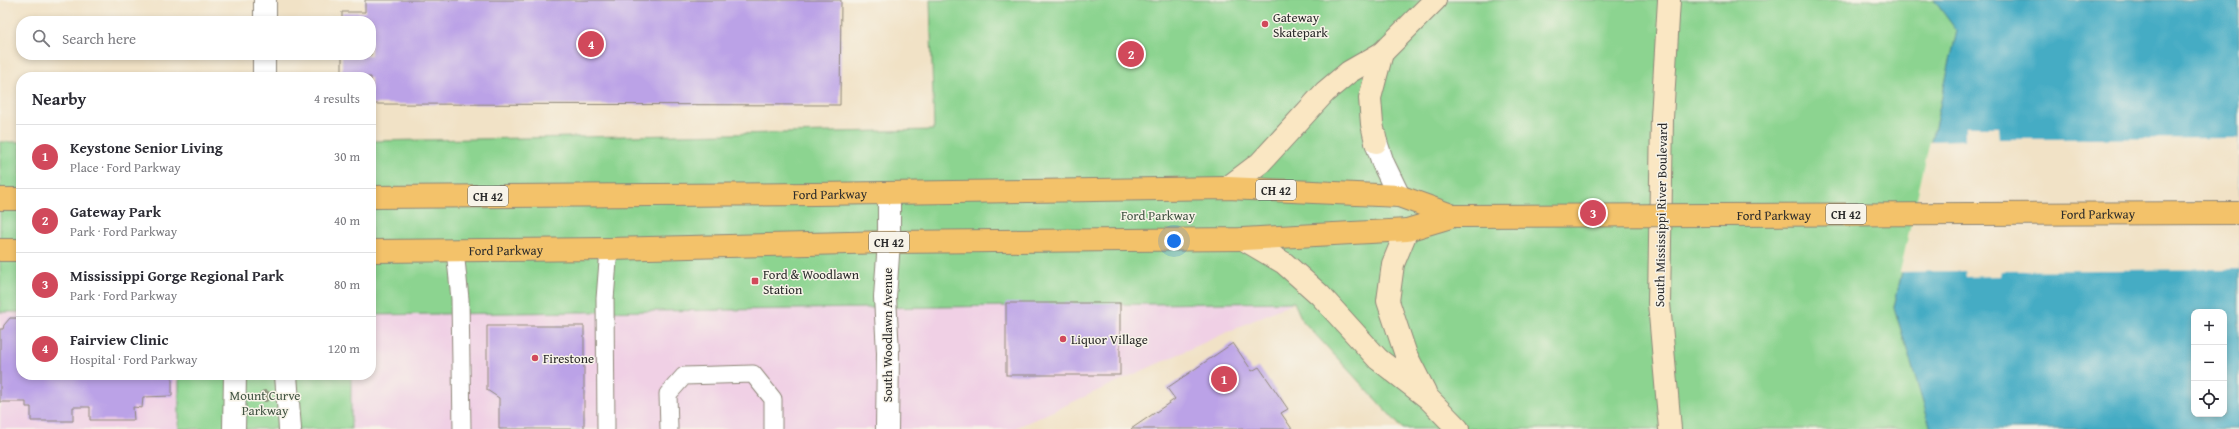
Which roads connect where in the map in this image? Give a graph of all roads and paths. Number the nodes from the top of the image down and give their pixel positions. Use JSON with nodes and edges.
{"nodes":[{"id":1,"x":265,"y":0,"type":"edge"},
{"id":2,"x":1435,"y":0,"type":"edge"},
{"id":3,"x":1669,"y":0,"type":"edge"},
{"id":4,"x":265,"y":16,"type":"edge"},
{"id":5,"x":1382,"y":53,"type":"junction"},
{"id":6,"x":264,"y":60,"type":"edge"},
{"id":7,"x":264,"y":72,"type":"edge"},
{"id":8,"x":1227,"y":188,"type":"junction"},
{"id":9,"x":889,"y":193,"type":"junction"},
{"id":10,"x":1399,"y":196,"type":"junction"},
{"id":11,"x":376,"y":197,"type":"edge"},
{"id":12,"x":0,"y":199,"type":"edge"},
{"id":13,"x":16,"y":199,"type":"edge"},
{"id":14,"x":2239,"y":213,"type":"edge"},
{"id":15,"x":1454,"y":216,"type":"junction"},
{"id":16,"x":1407,"y":230,"type":"junction"},
{"id":17,"x":1243,"y":239,"type":"junction"},
{"id":18,"x":889,"y":242,"type":"junction"},
{"id":19,"x":609,"y":249,"type":"junction"},
{"id":20,"x":0,"y":250,"type":"edge"},
{"id":21,"x":16,"y":250,"type":"edge"},
{"id":22,"x":455,"y":250,"type":"junction"},
{"id":23,"x":376,"y":251,"type":"edge"},
{"id":24,"x":235,"y":380,"type":"edge"},
{"id":25,"x":286,"y":380,"type":"edge"},
{"id":26,"x":1428,"y":398,"type":"junction"},
{"id":27,"x":234,"y":429,"type":"edge"},
{"id":28,"x":290,"y":429,"type":"edge"},
{"id":29,"x":462,"y":429,"type":"edge"},
{"id":30,"x":606,"y":429,"type":"edge"},
{"id":31,"x":669,"y":429,"type":"edge"},
{"id":32,"x":773,"y":429,"type":"edge"},
{"id":33,"x":887,"y":429,"type":"edge"},
{"id":34,"x":1458,"y":429,"type":"edge"},
{"id":35,"x":1670,"y":429,"type":"edge"}],
"edges":[{"from":1,"to":4,"type":"street"},
{"from":2,"to":5,"type":"street"},
{"from":3,"to":35,"type":"street","name":"South Mississippi River Boulevard"},
{"from":5,"to":8,"type":"street"},
{"from":5,"to":10,"type":"street"},
{"from":6,"to":7,"type":"street"},
{"from":8,"to":9,"type":"main road","name":"Ford Parkway","number":"CH 42"},
{"from":8,"to":10,"type":"main road","name":"Ford Parkway","number":"CH 42"},
{"from":9,"to":11,"type":"main road","name":"Ford Parkway","number":"CH 42"},
{"from":9,"to":18,"type":"street","name":"South Woodlawn Avenue"},
{"from":10,"to":15,"type":"main road","name":"Ford Parkway","number":"CH 42"},
{"from":12,"to":13,"type":"main road"},
{"from":14,"to":15,"type":"main road","name":"Ford Parkway","number":"CH 42","bridge":true},
{"from":15,"to":16,"type":"main road","name":"Ford Parkway","number":"CH 42"},
{"from":16,"to":17,"type":"main road","name":"Ford Parkway","number":"CH 42"},
{"from":16,"to":26,"type":"street"},
{"from":17,"to":18,"type":"main road","name":"Ford Parkway","number":"CH 42"},
{"from":17,"to":26,"type":"street"},
{"from":18,"to":19,"type":"main road","name":"Ford Parkway","number":"CH 42"},
{"from":18,"to":33,"type":"street","name":"South Woodlawn Avenue"},
{"from":19,"to":22,"type":"main road","name":"Ford Parkway","number":"CH 42"},
{"from":19,"to":30,"type":"lane"},
{"from":20,"to":21,"type":"main road"},
{"from":22,"to":23,"type":"main road","name":"Ford Parkway","number":"CH 42"},
{"from":22,"to":29,"type":"lane"},
{"from":24,"to":27,"type":"street"},
{"from":25,"to":28,"type":"street"},
{"from":26,"to":34,"type":"street"},
{"from":31,"to":32,"type":"lane"}]}
